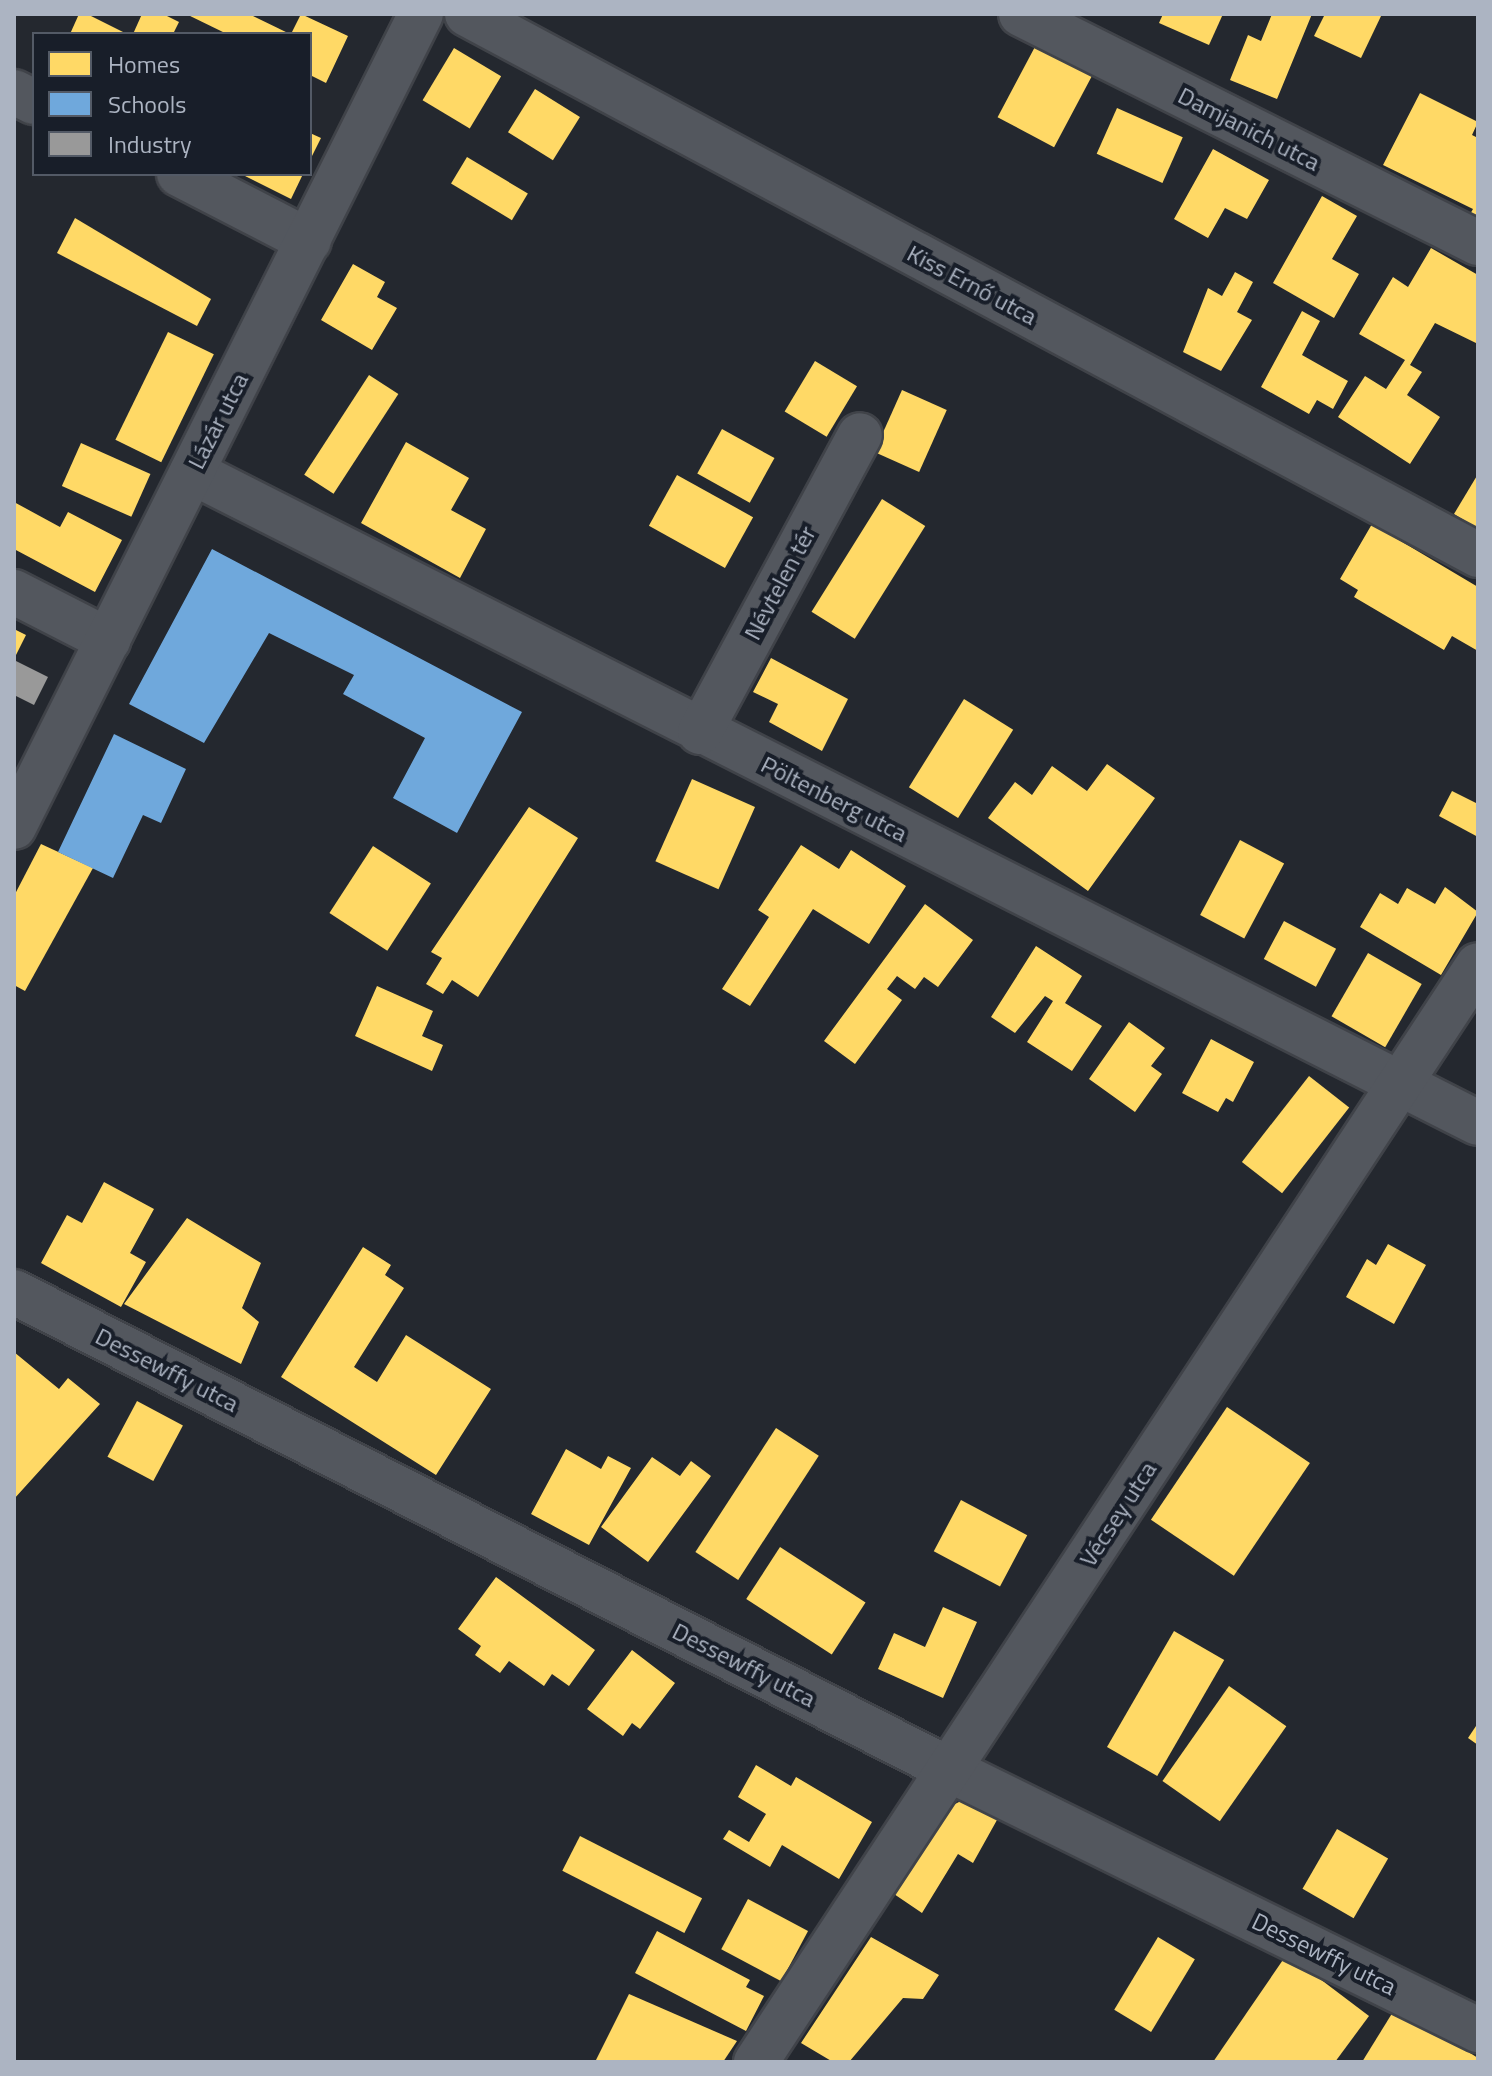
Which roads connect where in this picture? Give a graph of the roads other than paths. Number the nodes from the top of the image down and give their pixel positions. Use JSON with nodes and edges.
{"nodes":[{"id":1,"x":421,"y":14,"type":"edge"},
{"id":2,"x":467,"y":14,"type":"edge"},
{"id":3,"x":1021,"y":14,"type":"edge"},
{"id":4,"x":14,"y":92,"type":"edge"},
{"id":5,"x":32,"y":101,"type":"edge"},
{"id":6,"x":183,"y":176,"type":"edge"},
{"id":7,"x":309,"y":241,"type":"junction"},
{"id":8,"x":1478,"y":243,"type":"edge"},
{"id":9,"x":860,"y":435,"type":"dead end"},
{"id":10,"x":192,"y":472,"type":"junction"},
{"id":11,"x":1478,"y":555,"type":"edge"},
{"id":12,"x":14,"y":592,"type":"edge"},
{"id":13,"x":108,"y":640,"type":"junction"},
{"id":14,"x":700,"y":732,"type":"junction"},
{"id":15,"x":14,"y":827,"type":"edge"},
{"id":16,"x":1478,"y":965,"type":"edge"},
{"id":17,"x":1402,"y":1084,"type":"junction"},
{"id":18,"x":1478,"y":1123,"type":"edge"},
{"id":19,"x":14,"y":1292,"type":"edge"},
{"id":20,"x":950,"y":1770,"type":"junction"},
{"id":21,"x":1478,"y":2030,"type":"edge"},
{"id":22,"x":756,"y":2062,"type":"edge"}],
"edges":[{"from":1,"to":7,"type":"street","name":"Lázár utca"},
{"from":2,"to":11,"type":"street","name":"Kiss Ernő utca"},
{"from":3,"to":8,"type":"street","name":"Damjanich utca"},
{"from":4,"to":5,"type":"street"},
{"from":6,"to":7,"type":"street"},
{"from":7,"to":10,"type":"street","name":"Lázár utca"},
{"from":9,"to":14,"type":"street","name":"Névtelen tér"},
{"from":10,"to":13,"type":"street","name":"Lázár utca"},
{"from":10,"to":14,"type":"street","name":"Pöltenberg utca"},
{"from":12,"to":13,"type":"street"},
{"from":13,"to":15,"type":"street","name":"Lázár utca"},
{"from":14,"to":17,"type":"street","name":"Pöltenberg utca"},
{"from":16,"to":17,"type":"street","name":"Vécsey utca"},
{"from":17,"to":18,"type":"street","name":"Pöltenberg utca"},
{"from":17,"to":20,"type":"street","name":"Vécsey utca"},
{"from":19,"to":20,"type":"street","name":"Dessewffy utca"},
{"from":20,"to":21,"type":"street","name":"Dessewffy utca"},
{"from":20,"to":22,"type":"street","name":"Vécsey utca"}]}
